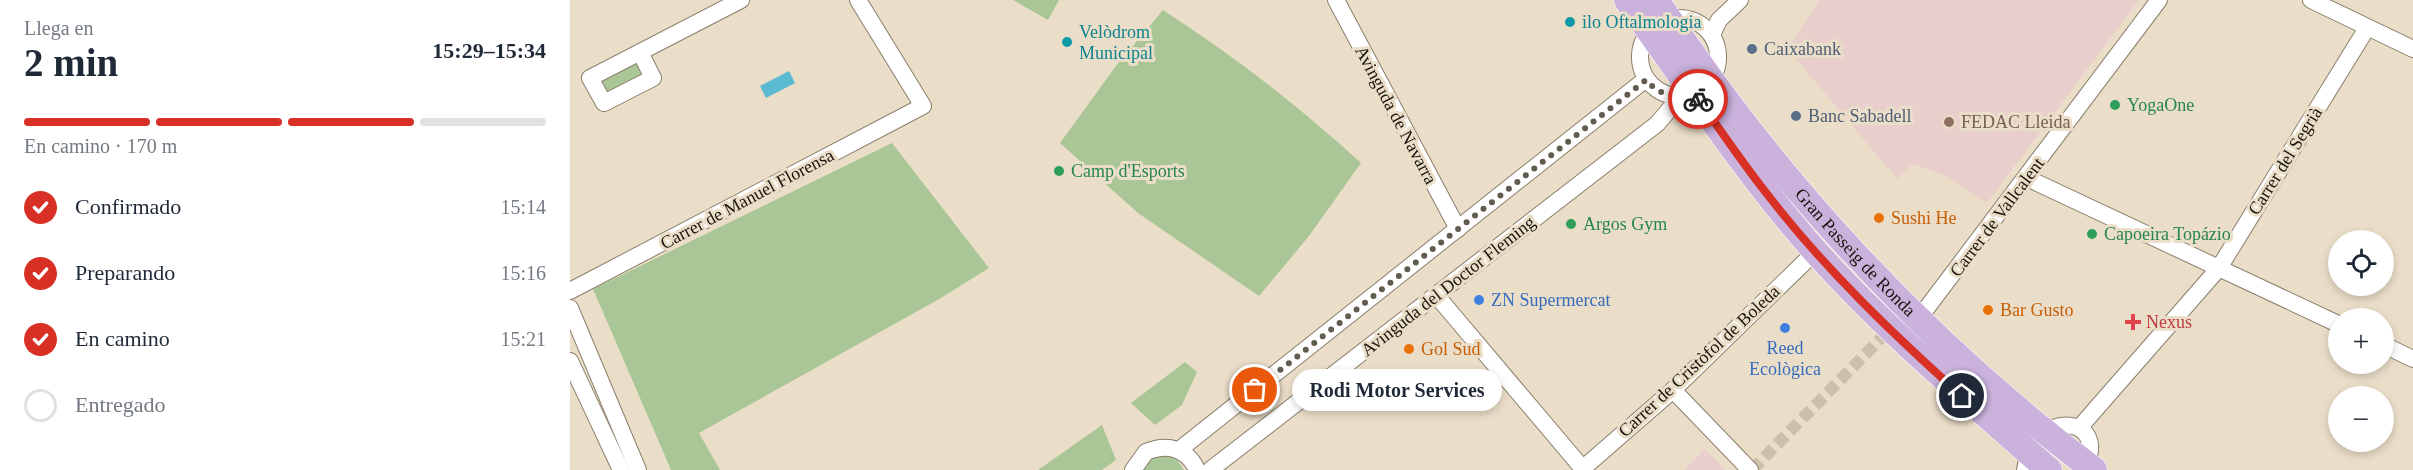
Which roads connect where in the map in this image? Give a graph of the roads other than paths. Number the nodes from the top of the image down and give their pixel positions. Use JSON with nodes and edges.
{"nodes":[{"id":1,"x":741,"y":0,"type":"edge"},
{"id":2,"x":858,"y":0,"type":"edge"},
{"id":3,"x":1336,"y":0,"type":"edge"},
{"id":4,"x":1627,"y":0,"type":"edge"},
{"id":5,"x":1740,"y":0,"type":"edge"},
{"id":6,"x":2159,"y":0,"type":"edge"},
{"id":7,"x":2311,"y":0,"type":"edge"},
{"id":8,"x":1658,"y":17,"type":"edge"},
{"id":9,"x":1711,"y":26,"type":"junction"},
{"id":10,"x":2367,"y":28,"type":"junction"},
{"id":11,"x":2413,"y":49,"type":"edge"},
{"id":12,"x":640,"y":52,"type":"dead end"},
{"id":13,"x":1646,"y":80,"type":"junction"},
{"id":14,"x":1696,"y":90,"type":"junction"},
{"id":15,"x":2027,"y":178,"type":"junction"},
{"id":16,"x":1458,"y":230,"type":"junction"},
{"id":17,"x":1816,"y":251,"type":"junction"},
{"id":18,"x":2219,"y":268,"type":"junction"},
{"id":19,"x":570,"y":291,"type":"edge"},
{"id":20,"x":1436,"y":295,"type":"junction"},
{"id":21,"x":570,"y":308,"type":"edge"},
{"id":22,"x":1920,"y":317,"type":"junction"},
{"id":23,"x":2328,"y":319,"type":"edge"},
{"id":24,"x":2394,"y":350,"type":"edge"},
{"id":25,"x":2413,"y":359,"type":"edge"},
{"id":26,"x":570,"y":361,"type":"edge"},
{"id":27,"x":575,"y":387,"type":"edge"},
{"id":28,"x":1673,"y":390,"type":"junction"},
{"id":29,"x":2080,"y":427,"type":"junction"},
{"id":30,"x":2046,"y":431,"type":"junction"},
{"id":31,"x":1179,"y":450,"type":"junction"},
{"id":32,"x":2027,"y":461,"type":"edge"},
{"id":33,"x":2088,"y":468,"type":"edge"},
{"id":34,"x":1582,"y":469,"type":"edge"},
{"id":35,"x":621,"y":470,"type":"edge"},
{"id":36,"x":638,"y":470,"type":"edge"},
{"id":37,"x":1133,"y":470,"type":"edge"},
{"id":38,"x":1197,"y":470,"type":"edge"},
{"id":39,"x":1210,"y":470,"type":"edge"},
{"id":40,"x":1750,"y":470,"type":"edge"},
{"id":41,"x":2049,"y":470,"type":"edge"}],
"edges":[{"from":1,"to":12,"type":"street"},
{"from":2,"to":19,"type":"street","name":"Carrer de Manuel Florensa"},
{"from":3,"to":16,"type":"street","name":"Avinguda de Navarra"},
{"from":4,"to":8,"type":"main road","name":"Gran Passeig de Ronda"},
{"from":5,"to":9,"type":"street"},
{"from":6,"to":15,"type":"street","name":"Carrer de Vallcalent"},
{"from":7,"to":10,"type":"street"},
{"from":8,"to":9,"type":"street"},
{"from":8,"to":13,"type":"street"},
{"from":8,"to":14,"type":"main road","name":"Gran Passeig de Ronda"},
{"from":9,"to":14,"type":"street","name":"Avinguda del Doctor Fleming"},
{"from":10,"to":11,"type":"street"},
{"from":10,"to":18,"type":"street","name":"Carrer del Segrià"},
{"from":13,"to":14,"type":"street"},
{"from":13,"to":16,"type":"street","name":"Avinguda del Doctor Fleming"},
{"from":14,"to":17,"type":"main road","name":"Gran Passeig de Ronda"},
{"from":14,"to":20,"type":"street","name":"Avinguda del Doctor Fleming"},
{"from":14,"to":22,"type":"main road","name":"Gran Passeig de Ronda"},
{"from":15,"to":18,"type":"street"},
{"from":15,"to":22,"type":"street","name":"Carrer de Vallcalent"},
{"from":16,"to":31,"type":"street","name":"Avinguda del Doctor Fleming"},
{"from":17,"to":28,"type":"street","name":"Carrer de Cristòfol de Boleda"},
{"from":17,"to":32,"type":"main road","name":"Gran Passeig de Ronda"},
{"from":18,"to":23,"type":"street"},
{"from":18,"to":29,"type":"street","name":"Carrer del Segrià"},
{"from":20,"to":34,"type":"street"},
{"from":20,"to":39,"type":"street","name":"Avinguda del Doctor Fleming"},
{"from":21,"to":36,"type":"street"},
{"from":22,"to":30,"type":"main road","name":"Gran Passeig de Ronda"},
{"from":24,"to":25,"type":"street"},
{"from":26,"to":27,"type":"street"},
{"from":27,"to":35,"type":"street"},
{"from":28,"to":34,"type":"street","name":"Carrer de Cristòfol de Boleda"},
{"from":28,"to":40,"type":"street"},
{"from":29,"to":30,"type":"street"},
{"from":29,"to":33,"type":"street"},
{"from":30,"to":32,"type":"street"},
{"from":30,"to":33,"type":"main road","name":"Gran Passeig de Ronda"},
{"from":31,"to":37,"type":"street"},
{"from":31,"to":38,"type":"street"},
{"from":32,"to":41,"type":"main road","name":"Gran Passeig de Ronda"}]}
